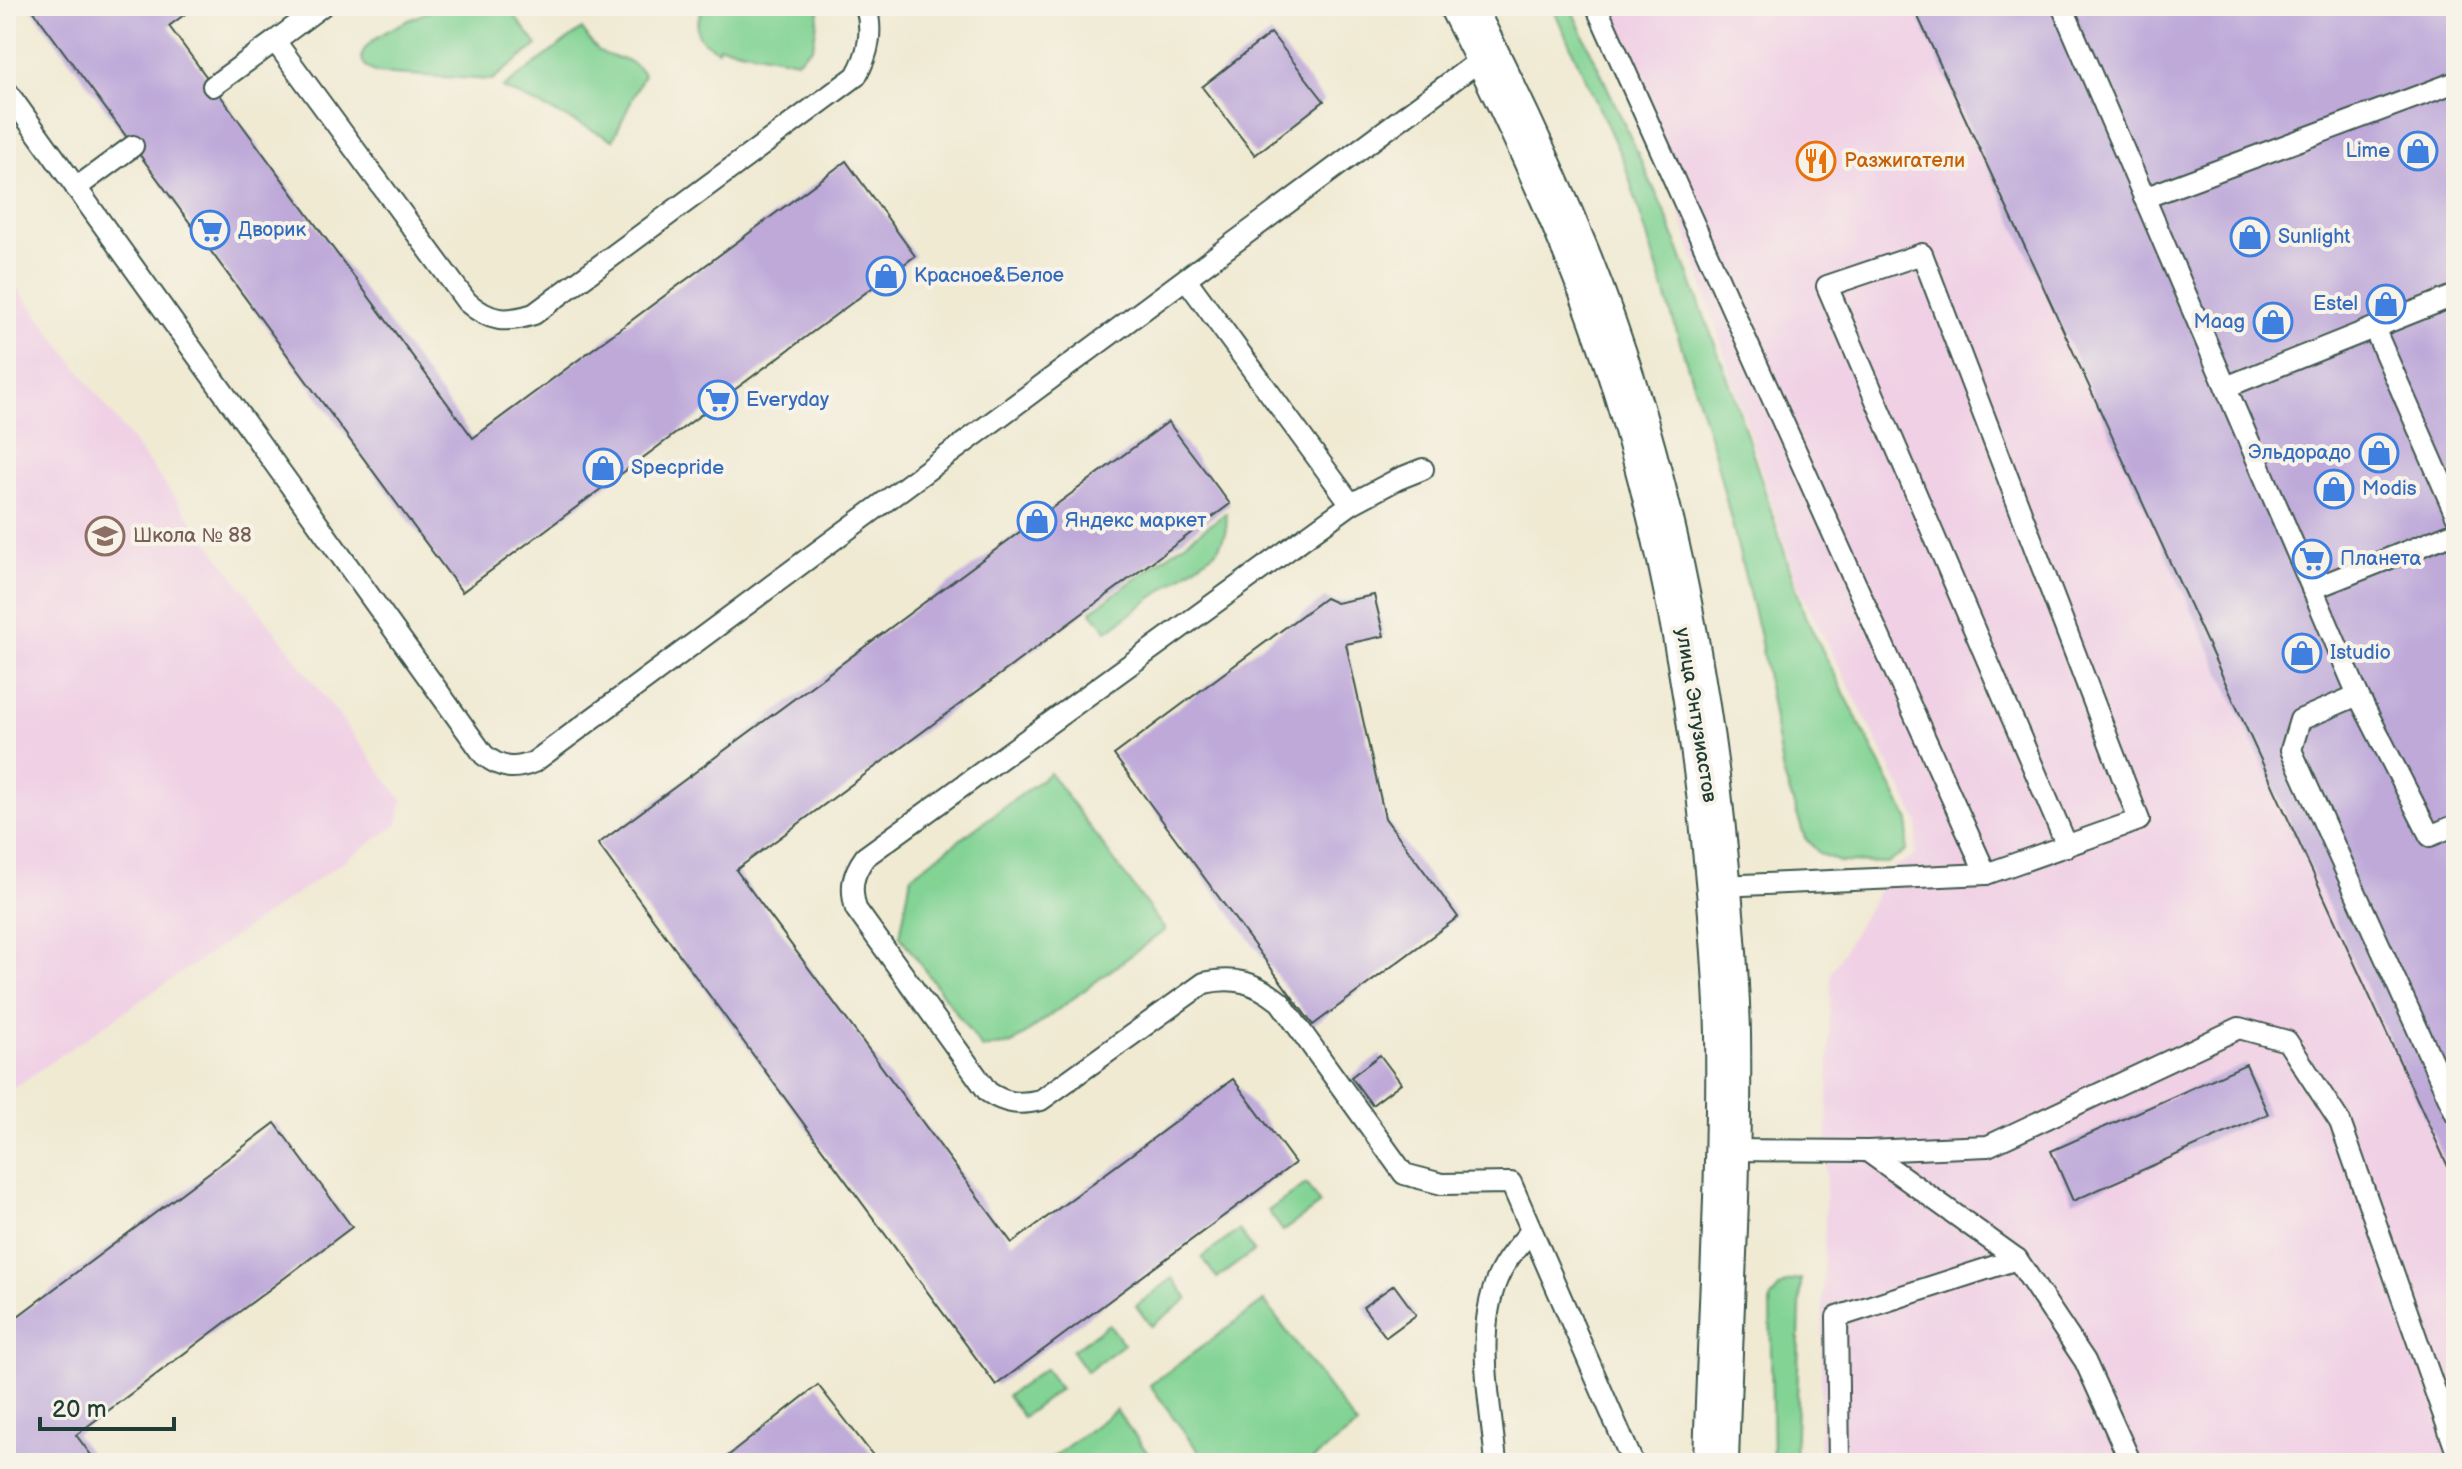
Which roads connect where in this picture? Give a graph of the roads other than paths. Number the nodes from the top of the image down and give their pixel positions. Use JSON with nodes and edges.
{"nodes":[{"id":1,"x":322,"y":6,"type":"edge"},
{"id":2,"x":866,"y":6,"type":"edge"},
{"id":3,"x":1462,"y":6,"type":"edge"},
{"id":4,"x":1596,"y":6,"type":"edge"},
{"id":5,"x":2062,"y":6,"type":"edge"},
{"id":6,"x":275,"y":41,"type":"junction"},
{"id":7,"x":1487,"y":55,"type":"junction"},
{"id":8,"x":2456,"y":82,"type":"edge"},
{"id":9,"x":213,"y":86,"type":"dead end"},
{"id":10,"x":6,"y":90,"type":"edge"},
{"id":11,"x":133,"y":146,"type":"dead end"},
{"id":12,"x":76,"y":188,"type":"junction"},
{"id":13,"x":2144,"y":198,"type":"junction"},
{"id":14,"x":1186,"y":279,"type":"junction"},
{"id":15,"x":2456,"y":295,"type":"edge"},
{"id":16,"x":2374,"y":328,"type":"junction"},
{"id":17,"x":2226,"y":387,"type":"junction"},
{"id":18,"x":1423,"y":469,"type":"dead end"},
{"id":19,"x":1351,"y":504,"type":"junction"},
{"id":20,"x":2456,"y":515,"type":"edge"},
{"id":21,"x":2456,"y":532,"type":"edge"},
{"id":22,"x":2312,"y":589,"type":"junction"},
{"id":23,"x":2358,"y":695,"type":"junction"},
{"id":24,"x":2456,"y":825,"type":"edge"},
{"id":25,"x":2067,"y":846,"type":"junction"},
{"id":26,"x":1986,"y":874,"type":"junction"},
{"id":27,"x":1720,"y":886,"type":"junction"},
{"id":28,"x":2456,"y":1114,"type":"edge"},
{"id":29,"x":1726,"y":1150,"type":"junction"},
{"id":30,"x":1867,"y":1151,"type":"junction"},
{"id":31,"x":1531,"y":1231,"type":"junction"},
{"id":32,"x":2017,"y":1259,"type":"junction"},
{"id":33,"x":2456,"y":1450,"type":"edge"},
{"id":34,"x":1496,"y":1463,"type":"edge"},
{"id":35,"x":1633,"y":1463,"type":"edge"},
{"id":36,"x":1716,"y":1463,"type":"edge"},
{"id":37,"x":1839,"y":1463,"type":"edge"},
{"id":38,"x":2131,"y":1463,"type":"edge"}],
"edges":[{"from":1,"to":6,"type":"lane"},
{"from":2,"to":6,"type":"lane"},
{"from":3,"to":7,"type":"main road","name":"улица Энтузиастов"},
{"from":4,"to":26,"type":"lane"},
{"from":5,"to":13,"type":"lane"},
{"from":6,"to":9,"type":"lane"},
{"from":7,"to":14,"type":"lane"},
{"from":7,"to":27,"type":"main road","name":"улица Энтузиастов"},
{"from":8,"to":13,"type":"lane"},
{"from":10,"to":12,"type":"lane"},
{"from":11,"to":12,"type":"lane"},
{"from":12,"to":14,"type":"lane"},
{"from":13,"to":17,"type":"lane"},
{"from":14,"to":19,"type":"lane"},
{"from":15,"to":16,"type":"lane"},
{"from":16,"to":17,"type":"lane"},
{"from":16,"to":20,"type":"lane"},
{"from":17,"to":22,"type":"lane"},
{"from":18,"to":19,"type":"lane"},
{"from":19,"to":31,"type":"lane"},
{"from":21,"to":22,"type":"lane"},
{"from":22,"to":23,"type":"lane"},
{"from":23,"to":24,"type":"lane"},
{"from":23,"to":28,"type":"lane"},
{"from":25,"to":25,"type":"lane"},
{"from":25,"to":26,"type":"lane"},
{"from":26,"to":27,"type":"lane"},
{"from":27,"to":29,"type":"main road","name":"улица Энтузиастов"},
{"from":29,"to":30,"type":"lane"},
{"from":29,"to":36,"type":"main road","name":"улица Энтузиастов"},
{"from":30,"to":32,"type":"lane"},
{"from":30,"to":33,"type":"lane"},
{"from":31,"to":34,"type":"lane"},
{"from":31,"to":35,"type":"lane"},
{"from":32,"to":37,"type":"lane"},
{"from":32,"to":38,"type":"lane"}]}
